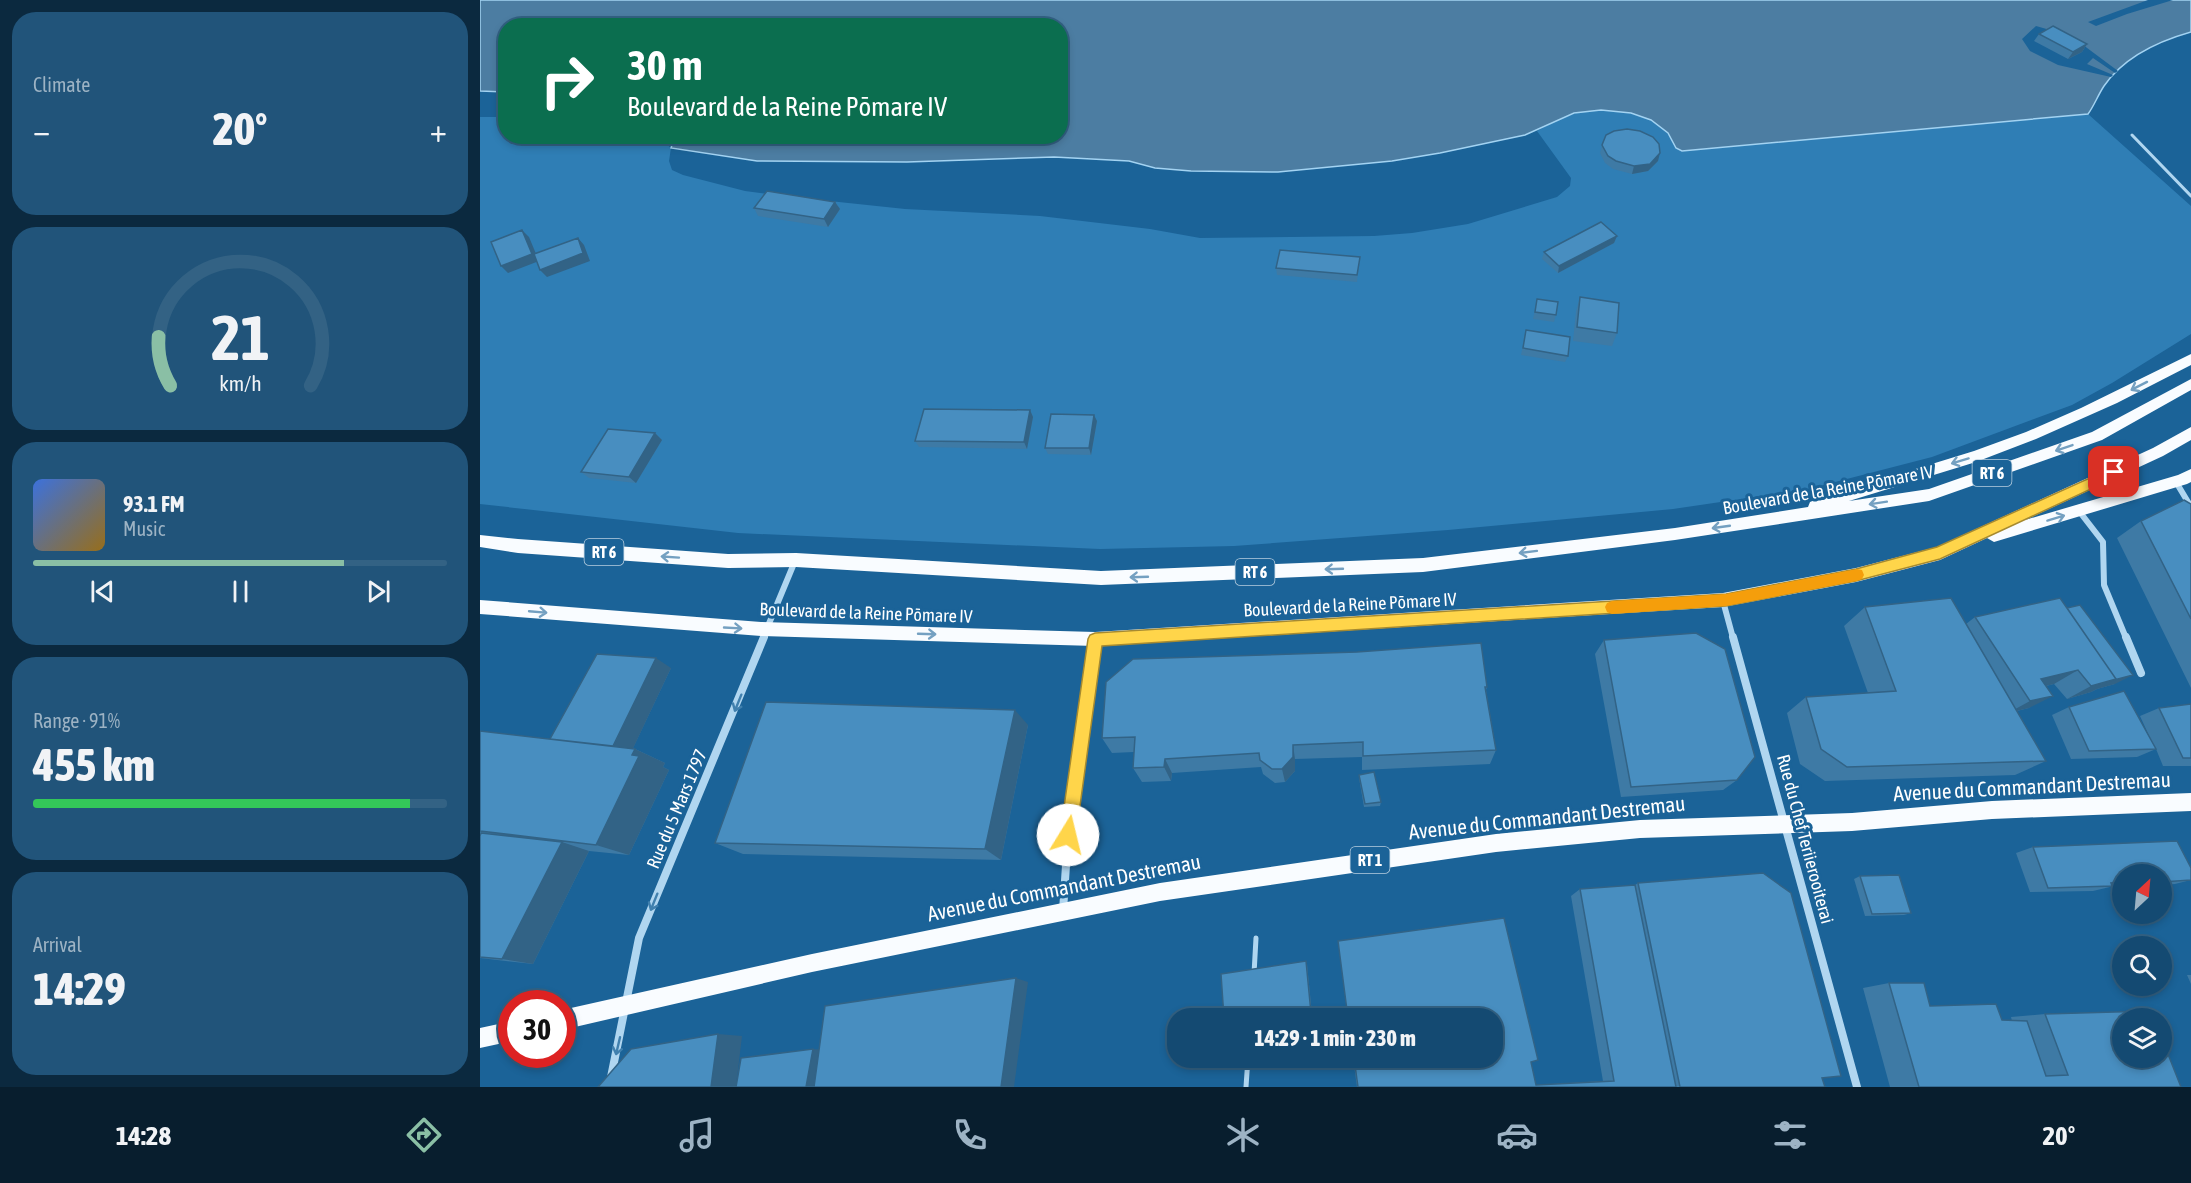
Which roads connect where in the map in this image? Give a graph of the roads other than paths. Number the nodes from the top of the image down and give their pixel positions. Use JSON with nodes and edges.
{"nodes":[{"id":1,"x":2132,"y":135,"type":"dead end"},
{"id":2,"x":2191,"y":196,"type":"edge"},
{"id":3,"x":2191,"y":359,"type":"edge"},
{"id":4,"x":2191,"y":384,"type":"edge"},
{"id":5,"x":2191,"y":433,"type":"edge"},
{"id":6,"x":2191,"y":475,"type":"edge"},
{"id":7,"x":2176,"y":482,"type":"junction"},
{"id":8,"x":2191,"y":507,"type":"edge"},
{"id":9,"x":2079,"y":511,"type":"junction"},
{"id":10,"x":1779,"y":519,"type":"junction"},
{"id":11,"x":480,"y":541,"type":"edge"},
{"id":12,"x":1940,"y":553,"type":"junction"},
{"id":13,"x":796,"y":561,"type":"junction"},
{"id":14,"x":1723,"y":600,"type":"junction"},
{"id":15,"x":480,"y":607,"type":"edge"},
{"id":16,"x":768,"y":630,"type":"junction"},
{"id":17,"x":1095,"y":639,"type":"junction"},
{"id":18,"x":2141,"y":673,"type":"dead end"},
{"id":19,"x":2191,"y":802,"type":"edge"},
{"id":20,"x":1786,"y":824,"type":"junction"},
{"id":21,"x":1063,"y":911,"type":"junction"},
{"id":22,"x":1256,"y":938,"type":"dead end"},
{"id":23,"x":1253,"y":984,"type":"edge"},
{"id":24,"x":627,"y":1005,"type":"junction"},
{"id":25,"x":576,"y":1017,"type":"edge"},
{"id":26,"x":498,"y":1034,"type":"edge"},
{"id":27,"x":480,"y":1038,"type":"edge"},
{"id":28,"x":1247,"y":1068,"type":"edge"},
{"id":29,"x":609,"y":1087,"type":"edge"},
{"id":30,"x":1246,"y":1087,"type":"edge"},
{"id":31,"x":1857,"y":1087,"type":"edge"}],
"edges":[{"from":1,"to":2,"type":"lane"},
{"from":3,"to":10,"type":"main road","one_way":true},
{"from":4,"to":10,"type":"main road","name":"Boulevard de la Reine Pōmare IV","number":"RT 6","one_way":true},
{"from":5,"to":12,"type":"main road","name":"Boulevard de la Reine Pōmare IV"},
{"from":6,"to":7,"type":"main road"},
{"from":7,"to":8,"type":"street"},
{"from":7,"to":9,"type":"main road"},
{"from":12,"to":9,"type":"main road","one_way":true},
{"from":9,"to":18,"type":"street"},
{"from":10,"to":13,"type":"main road","name":"Boulevard de la Reine Pōmare IV","number":"RT 6","one_way":true},
{"from":13,"to":11,"type":"main road","name":"Boulevard de la Reine Pōmare IV","number":"RT 6","one_way":true},
{"from":12,"to":14,"type":"main road","name":"Boulevard de la Reine Pōmare IV"},
{"from":13,"to":16,"type":"street","name":"Rue du 5 Mars 1797"},
{"from":14,"to":17,"type":"main road","name":"Boulevard de la Reine Pōmare IV"},
{"from":14,"to":20,"type":"street","name":"Rue du Chef Teriierooiterai"},
{"from":15,"to":16,"type":"main road","name":"Boulevard de la Reine Pōmare IV","one_way":true},
{"from":16,"to":17,"type":"main road","name":"Boulevard de la Reine Pōmare IV","one_way":true},
{"from":16,"to":24,"type":"street","name":"Rue du 5 Mars 1797","one_way":true},
{"from":17,"to":21,"type":"street"},
{"from":19,"to":20,"type":"main road","name":"Avenue du Commandant Destremau","number":"RT 1"},
{"from":20,"to":21,"type":"main road","name":"Avenue du Commandant Destremau","number":"RT 1"},
{"from":20,"to":31,"type":"street","name":"Rue du Chef Teriierooiterai"},
{"from":21,"to":24,"type":"main road","name":"Avenue du Commandant Destremau","number":"RT 1"},
{"from":22,"to":23,"type":"lane"},
{"from":24,"to":25,"type":"main road","name":"Avenue du Commandant Destremau","number":"RT 1"},
{"from":24,"to":29,"type":"street","name":"Rue du 5 Mars 1797","one_way":true},
{"from":26,"to":27,"type":"main road"},
{"from":28,"to":30,"type":"lane"}]}
